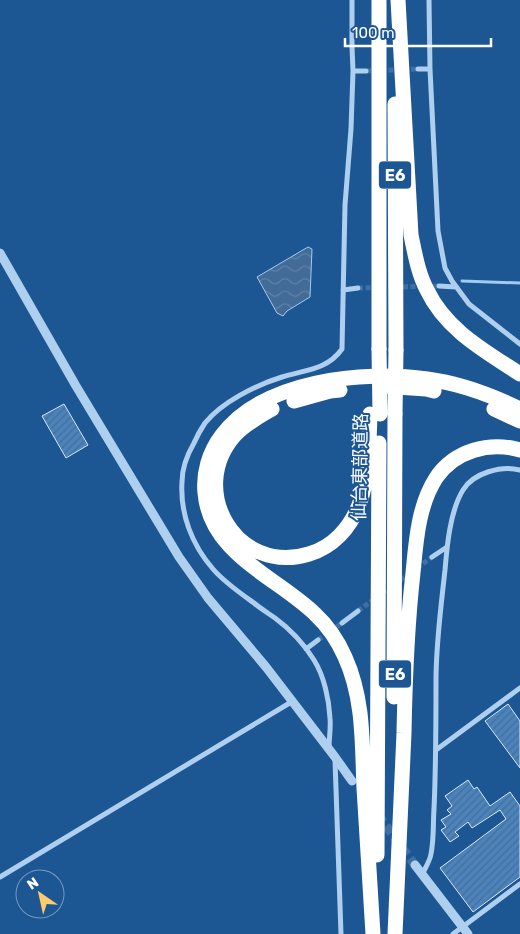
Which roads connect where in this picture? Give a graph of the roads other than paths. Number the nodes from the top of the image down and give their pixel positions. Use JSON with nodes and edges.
{"nodes":[{"id":1,"x":352,"y":0,"type":"edge"},
{"id":2,"x":380,"y":0,"type":"edge"},
{"id":3,"x":397,"y":0,"type":"edge"},
{"id":4,"x":429,"y":0,"type":"edge"},
{"id":5,"x":418,"y":69,"type":"tunnel mouth"},
{"id":6,"x":430,"y":69,"type":"junction"},
{"id":7,"x":353,"y":71,"type":"junction"},
{"id":8,"x":366,"y":71,"type":"tunnel mouth"},
{"id":9,"x":0,"y":253,"type":"edge"},
{"id":10,"x":439,"y":286,"type":"tunnel mouth"},
{"id":11,"x":456,"y":287,"type":"junction"},
{"id":12,"x":358,"y":288,"type":"tunnel mouth"},
{"id":13,"x":343,"y":290,"type":"junction"},
{"id":14,"x":520,"y":344,"type":"edge"},
{"id":15,"x":520,"y":374,"type":"edge"},
{"id":16,"x":520,"y":409,"type":"edge"},
{"id":17,"x":375,"y":414,"type":"junction"},
{"id":18,"x":520,"y":421,"type":"edge"},
{"id":19,"x":520,"y":450,"type":"edge"},
{"id":20,"x":520,"y":470,"type":"edge"},
{"id":21,"x":447,"y":547,"type":"junction"},
{"id":22,"x":432,"y":557,"type":"tunnel mouth"},
{"id":23,"x":358,"y":611,"type":"tunnel mouth"},
{"id":24,"x":342,"y":623,"type":"tunnel mouth"},
{"id":25,"x":318,"y":640,"type":"tunnel mouth"},
{"id":26,"x":306,"y":649,"type":"junction"},
{"id":27,"x":520,"y":688,"type":"edge"},
{"id":28,"x":292,"y":701,"type":"junction"},
{"id":29,"x":329,"y":748,"type":"junction"},
{"id":30,"x":436,"y":750,"type":"junction"},
{"id":31,"x":335,"y":757,"type":"junction"},
{"id":32,"x":352,"y":781,"type":"dead end"},
{"id":33,"x":415,"y":865,"type":"tunnel mouth"},
{"id":34,"x":422,"y":875,"type":"junction"},
{"id":35,"x":0,"y":877,"type":"edge"},
{"id":36,"x":520,"y":884,"type":"edge"},
{"id":37,"x":465,"y":930,"type":"edge"},
{"id":38,"x":341,"y":934,"type":"edge"},
{"id":39,"x":375,"y":934,"type":"edge"},
{"id":40,"x":394,"y":934,"type":"edge"},
{"id":41,"x":453,"y":934,"type":"edge"}],
"edges":[{"from":1,"to":7,"type":"street"},
{"from":2,"to":17,"type":"highway","name":"仙台東部道路","number":"E6","bridge":true},
{"from":3,"to":15,"type":"highway"},
{"from":3,"to":40,"type":"highway","name":"仙台東部道路","number":"E6","bridge":true},
{"from":4,"to":6,"type":"street"},
{"from":5,"to":6,"type":"street"},
{"from":6,"to":11,"type":"street"},
{"from":7,"to":8,"type":"street"},
{"from":7,"to":13,"type":"street"},
{"from":9,"to":28,"type":"street"},
{"from":10,"to":11,"type":"street"},
{"from":11,"to":14,"type":"street"},
{"from":12,"to":13,"type":"street"},
{"from":13,"to":26,"type":"street"},
{"from":16,"to":39,"type":"highway"},
{"from":17,"to":18,"type":"highway"},
{"from":17,"to":39,"type":"highway","name":"仙台東部道路","number":"E6"},
{"from":19,"to":40,"type":"highway"},
{"from":20,"to":21,"type":"street"},
{"from":21,"to":22,"type":"street"},
{"from":21,"to":30,"type":"street"},
{"from":23,"to":24,"type":"street"},
{"from":25,"to":26,"type":"street"},
{"from":26,"to":29,"type":"street"},
{"from":27,"to":30,"type":"street"},
{"from":28,"to":29,"type":"street"},
{"from":28,"to":35,"type":"street"},
{"from":29,"to":31,"type":"street"},
{"from":30,"to":34,"type":"street"},
{"from":31,"to":32,"type":"street"},
{"from":31,"to":38,"type":"street"},
{"from":33,"to":34,"type":"street"},
{"from":34,"to":37,"type":"street"},
{"from":36,"to":37,"type":"street"},
{"from":37,"to":41,"type":"street"}]}
